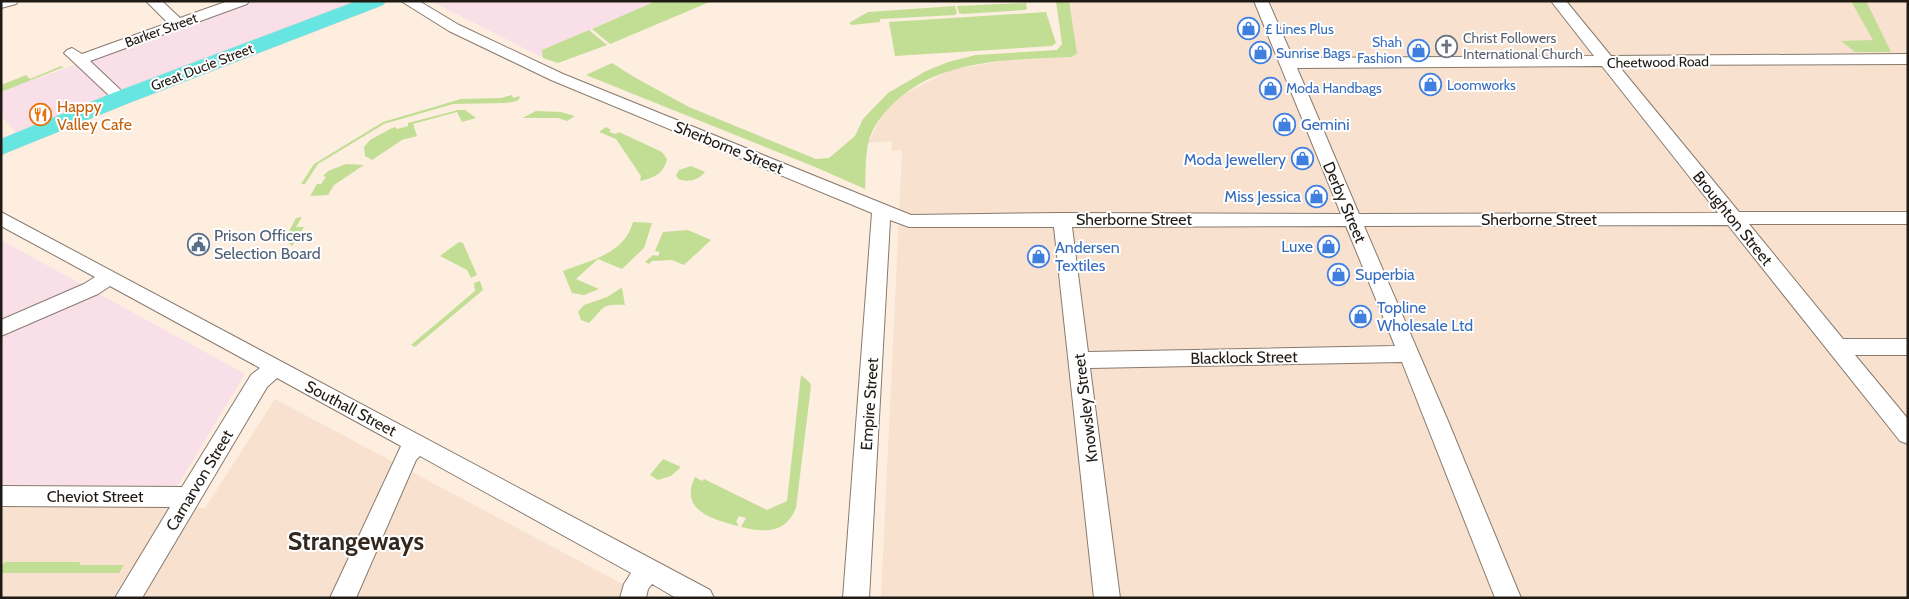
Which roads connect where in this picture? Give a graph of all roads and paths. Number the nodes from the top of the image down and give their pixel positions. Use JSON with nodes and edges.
{"nodes":[{"id":1,"x":12,"y":1,"type":"edge"},
{"id":2,"x":153,"y":1,"type":"edge"},
{"id":3,"x":242,"y":1,"type":"edge"},
{"id":4,"x":376,"y":1,"type":"edge"},
{"id":5,"x":408,"y":1,"type":"edge"},
{"id":6,"x":1261,"y":1,"type":"edge"},
{"id":7,"x":1558,"y":1,"type":"edge"},
{"id":8,"x":1,"y":4,"type":"edge"},
{"id":9,"x":178,"y":24,"type":"junction"},
{"id":10,"x":1908,"y":59,"type":"edge"},
{"id":11,"x":1288,"y":63,"type":"junction"},
{"id":12,"x":1608,"y":63,"type":"junction"},
{"id":13,"x":121,"y":98,"type":"junction"},
{"id":14,"x":1,"y":148,"type":"edge"},
{"id":15,"x":881,"y":210,"type":"junction"},
{"id":16,"x":1908,"y":218,"type":"edge"},
{"id":17,"x":1062,"y":219,"type":"junction"},
{"id":18,"x":1353,"y":219,"type":"junction"},
{"id":19,"x":1734,"y":219,"type":"junction"},
{"id":20,"x":6,"y":225,"type":"edge"},
{"id":21,"x":110,"y":277,"type":"junction"},
{"id":22,"x":1,"y":329,"type":"edge"},
{"id":23,"x":1908,"y":346,"type":"edge"},
{"id":24,"x":1836,"y":347,"type":"junction"},
{"id":25,"x":1408,"y":354,"type":"junction"},
{"id":26,"x":1079,"y":360,"type":"junction"},
{"id":27,"x":275,"y":367,"type":"junction"},
{"id":28,"x":1908,"y":435,"type":"edge"},
{"id":29,"x":418,"y":444,"type":"junction"},
{"id":30,"x":1,"y":496,"type":"edge"},
{"id":31,"x":190,"y":497,"type":"junction"},
{"id":32,"x":649,"y":570,"type":"junction"},
{"id":33,"x":128,"y":598,"type":"edge"},
{"id":34,"x":343,"y":598,"type":"edge"},
{"id":35,"x":633,"y":598,"type":"edge"},
{"id":36,"x":701,"y":598,"type":"edge"},
{"id":37,"x":856,"y":598,"type":"edge"},
{"id":38,"x":1107,"y":598,"type":"edge"},
{"id":39,"x":1508,"y":598,"type":"edge"}],
"edges":[{"from":1,"to":8,"type":"street"},
{"from":2,"to":9,"type":"street"},
{"from":3,"to":9,"type":"street","name":"Barker Street"},
{"from":4,"to":13,"type":"highway","name":"Great Ducie Street"},
{"from":5,"to":15,"type":"street","name":"Sherborne Street"},
{"from":6,"to":11,"type":"street","name":"Derby Street"},
{"from":7,"to":12,"type":"street","name":"Broughton Street"},
{"from":9,"to":13,"type":"street","name":"Barker Street"},
{"from":10,"to":12,"type":"street","name":"Cheetwood Road"},
{"from":11,"to":12,"type":"street","name":"Cheetwood Road"},
{"from":11,"to":18,"type":"street","name":"Derby Street"},
{"from":12,"to":19,"type":"street","name":"Broughton Street"},
{"from":13,"to":14,"type":"highway","name":"Great Ducie Street"},
{"from":15,"to":17,"type":"street","name":"Sherborne Street"},
{"from":15,"to":37,"type":"street","name":"Empire Street"},
{"from":16,"to":19,"type":"street","name":"Sherborne Street"},
{"from":17,"to":18,"type":"street","name":"Sherborne Street"},
{"from":17,"to":26,"type":"street","name":"Knowsley Street"},
{"from":18,"to":19,"type":"street","name":"Sherborne Street"},
{"from":18,"to":25,"type":"street","name":"Derby Street"},
{"from":19,"to":24,"type":"street","name":"Broughton Street"},
{"from":20,"to":21,"type":"street","name":"Southall Street"},
{"from":21,"to":22,"type":"street"},
{"from":21,"to":27,"type":"street","name":"Southall Street"},
{"from":23,"to":24,"type":"street"},
{"from":24,"to":28,"type":"street","name":"Broughton Street"},
{"from":25,"to":26,"type":"street","name":"Blacklock Street"},
{"from":25,"to":39,"type":"street","name":"Derby Street"},
{"from":26,"to":38,"type":"street","name":"Knowsley Street"},
{"from":27,"to":29,"type":"street","name":"Southall Street"},
{"from":27,"to":31,"type":"street","name":"Carnarvon Street"},
{"from":29,"to":32,"type":"street","name":"Southall Street"},
{"from":29,"to":34,"type":"street"},
{"from":30,"to":31,"type":"street","name":"Cheviot Street"},
{"from":31,"to":33,"type":"street","name":"Carnarvon Street"},
{"from":32,"to":35,"type":"street"},
{"from":32,"to":36,"type":"street","name":"Southall Street"}]}
